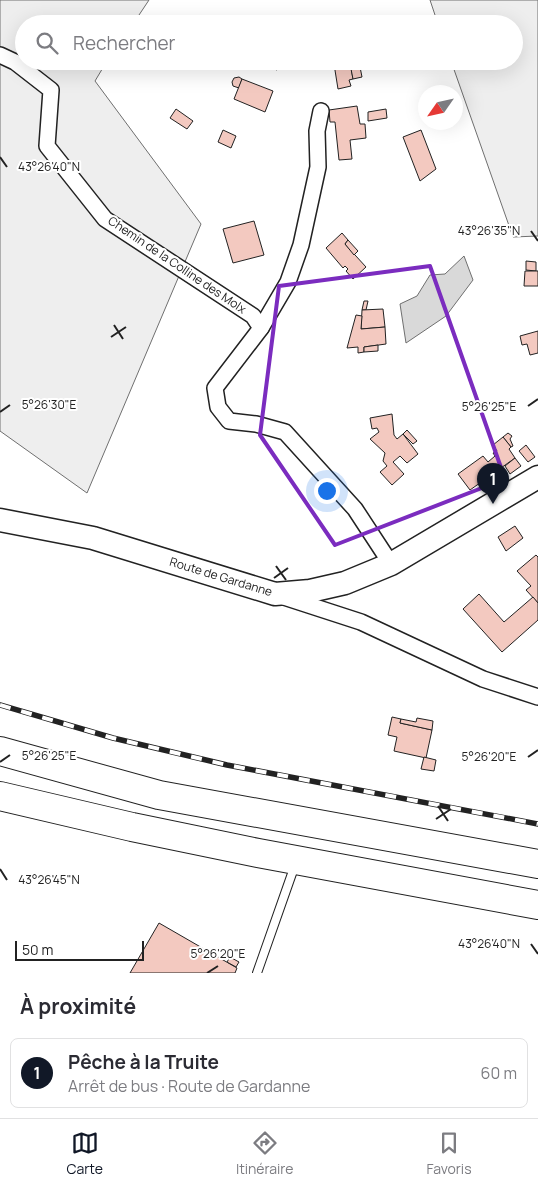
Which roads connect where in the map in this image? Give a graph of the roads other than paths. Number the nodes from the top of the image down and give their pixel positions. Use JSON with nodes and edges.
{"nodes":[{"id":1,"x":0,"y":55,"type":"edge"},
{"id":2,"x":15,"y":62,"type":"edge"},
{"id":3,"x":25,"y":70,"type":"edge"},
{"id":4,"x":321,"y":111,"type":"dead end"},
{"id":5,"x":261,"y":328,"type":"junction"},
{"id":6,"x":538,"y":477,"type":"edge"},
{"id":7,"x":0,"y":520,"type":"edge"},
{"id":8,"x":391,"y":564,"type":"junction"},
{"id":9,"x":275,"y":594,"type":"junction"},
{"id":10,"x":538,"y":698,"type":"edge"},
{"id":11,"x":0,"y":751,"type":"edge"},
{"id":12,"x":0,"y":796,"type":"edge"},
{"id":13,"x":297,"y":861,"type":"junction"},
{"id":14,"x":538,"y":864,"type":"edge"},
{"id":15,"x":538,"y":905,"type":"edge"},
{"id":16,"x":257,"y":973,"type":"edge"}],
"edges":[{"from":1,"to":2,"type":"street","name":"Chemin de la Colline des Molx"},
{"from":3,"to":5,"type":"street","name":"Chemin de la Colline des Molx"},
{"from":4,"to":5,"type":"street"},
{"from":5,"to":8,"type":"street"},
{"from":6,"to":8,"type":"street","name":"Route de Gardanne"},
{"from":7,"to":9,"type":"street","name":"Route de Gardanne"},
{"from":8,"to":9,"type":"street","name":"Route de Gardanne"},
{"from":9,"to":10,"type":"street"},
{"from":11,"to":14,"type":"highway"},
{"from":12,"to":13,"type":"highway"},
{"from":13,"to":15,"type":"highway"},
{"from":13,"to":16,"type":"lane"}]}
